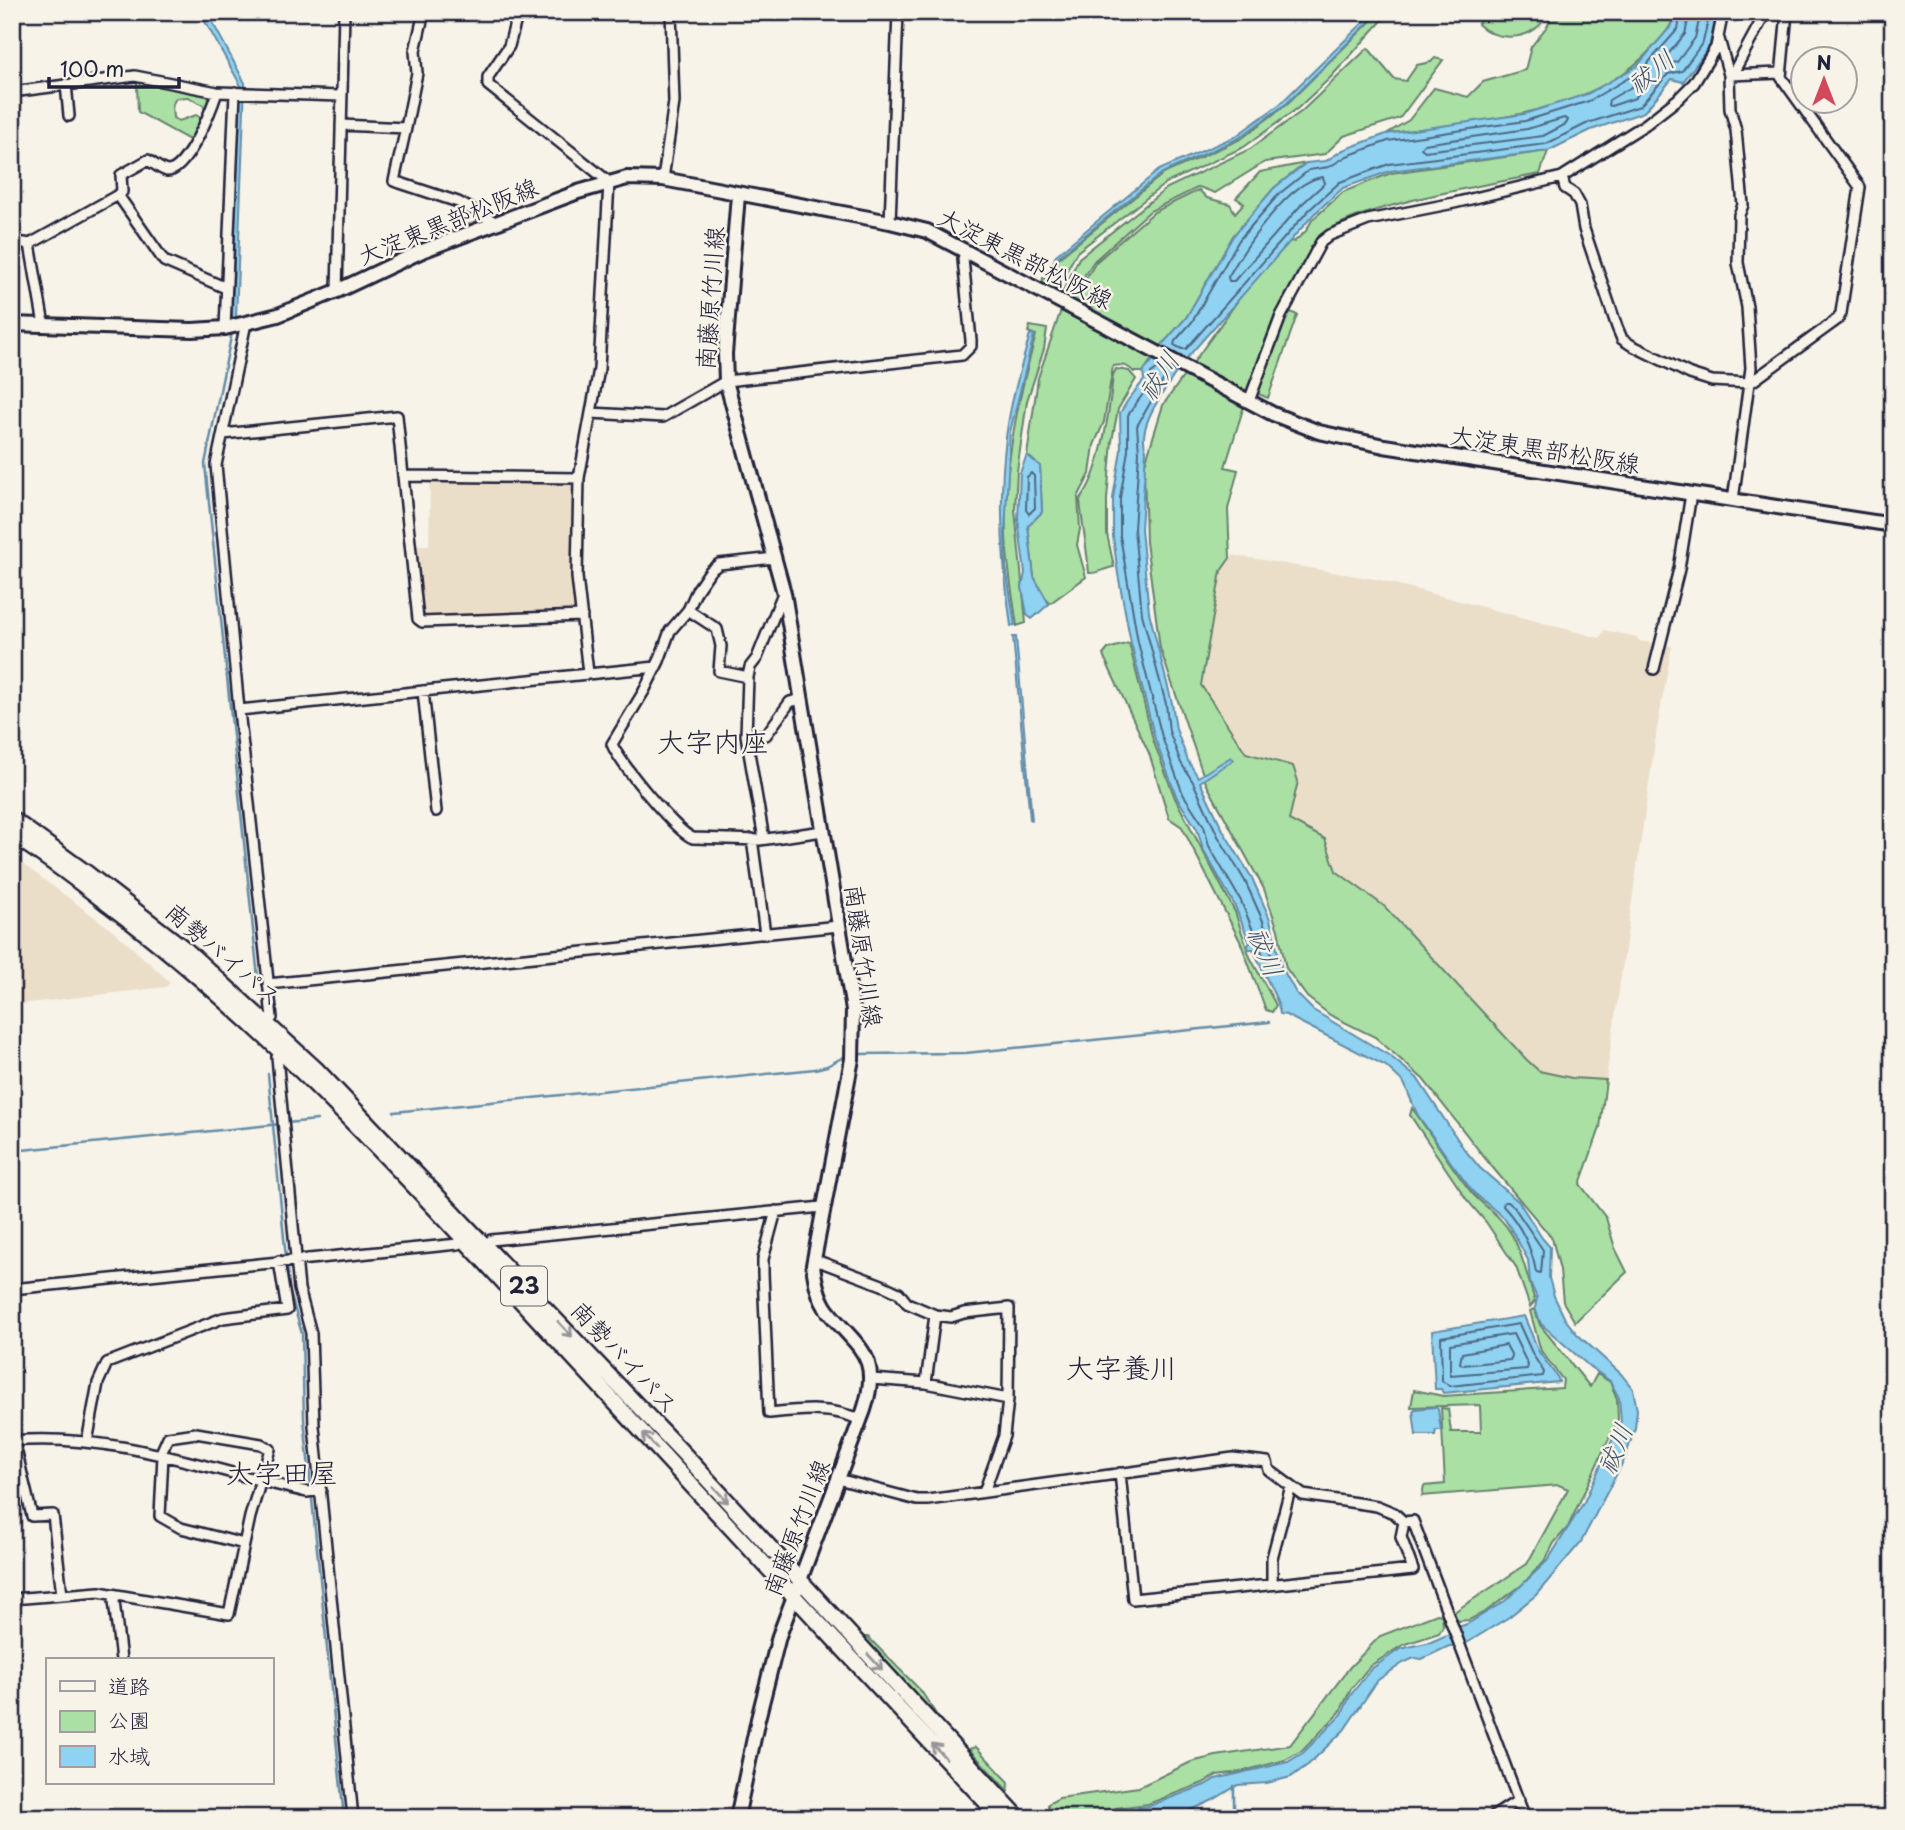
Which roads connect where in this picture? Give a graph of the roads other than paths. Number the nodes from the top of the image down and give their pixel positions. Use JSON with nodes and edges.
{"nodes":[{"id":1,"x":344,"y":12,"type":"edge"},
{"id":2,"x":424,"y":12,"type":"edge"},
{"id":3,"x":518,"y":12,"type":"edge"},
{"id":4,"x":671,"y":12,"type":"edge"},
{"id":5,"x":898,"y":12,"type":"edge"},
{"id":6,"x":1723,"y":12,"type":"edge"},
{"id":7,"x":1766,"y":12,"type":"edge"},
{"id":8,"x":1787,"y":12,"type":"edge"},
{"id":9,"x":1719,"y":39,"type":"junction"},
{"id":10,"x":1780,"y":73,"type":"junction"},
{"id":11,"x":1731,"y":75,"type":"junction"},
{"id":12,"x":66,"y":84,"type":"junction"},
{"id":13,"x":12,"y":92,"type":"edge"},
{"id":14,"x":217,"y":92,"type":"junction"},
{"id":15,"x":240,"y":92,"type":"junction"},
{"id":16,"x":341,"y":96,"type":"junction"},
{"id":17,"x":69,"y":116,"type":"dead end"},
{"id":18,"x":341,"y":125,"type":"junction"},
{"id":19,"x":406,"y":128,"type":"junction"},
{"id":20,"x":1562,"y":177,"type":"junction"},
{"id":21,"x":663,"y":179,"type":"junction"},
{"id":22,"x":609,"y":182,"type":"junction"},
{"id":23,"x":118,"y":195,"type":"junction"},
{"id":24,"x":738,"y":195,"type":"junction"},
{"id":25,"x":890,"y":222,"type":"junction"},
{"id":26,"x":498,"y":223,"type":"junction"},
{"id":27,"x":12,"y":241,"type":"edge"},
{"id":28,"x":30,"y":244,"type":"junction"},
{"id":29,"x":966,"y":250,"type":"junction"},
{"id":30,"x":226,"y":288,"type":"junction"},
{"id":31,"x":337,"y":291,"type":"junction"},
{"id":32,"x":246,"y":323,"type":"junction"},
{"id":33,"x":12,"y":324,"type":"edge"},
{"id":34,"x":44,"y":325,"type":"junction"},
{"id":35,"x":225,"y":328,"type":"junction"},
{"id":36,"x":726,"y":381,"type":"junction"},
{"id":37,"x":1750,"y":383,"type":"junction"},
{"id":38,"x":1247,"y":400,"type":"junction"},
{"id":39,"x":591,"y":413,"type":"junction"},
{"id":40,"x":223,"y":434,"type":"junction"},
{"id":41,"x":403,"y":476,"type":"junction"},
{"id":42,"x":579,"y":478,"type":"junction"},
{"id":43,"x":1691,"y":494,"type":"junction"},
{"id":44,"x":1733,"y":500,"type":"junction"},
{"id":45,"x":1893,"y":525,"type":"edge"},
{"id":46,"x":774,"y":558,"type":"junction"},
{"id":47,"x":783,"y":593,"type":"junction"},
{"id":48,"x":688,"y":610,"type":"junction"},
{"id":49,"x":582,"y":616,"type":"junction"},
{"id":50,"x":656,"y":667,"type":"junction"},
{"id":51,"x":1654,"y":669,"type":"dead end"},
{"id":52,"x":588,"y":673,"type":"junction"},
{"id":53,"x":748,"y":677,"type":"junction"},
{"id":54,"x":423,"y":691,"type":"junction"},
{"id":55,"x":800,"y":699,"type":"junction"},
{"id":56,"x":239,"y":710,"type":"junction"},
{"id":57,"x":746,"y":736,"type":"junction"},
{"id":58,"x":436,"y":811,"type":"dead end"},
{"id":59,"x":12,"y":819,"type":"edge"},
{"id":60,"x":823,"y":831,"type":"junction"},
{"id":61,"x":12,"y":835,"type":"edge"},
{"id":62,"x":752,"y":839,"type":"junction"},
{"id":63,"x":764,"y":839,"type":"junction"},
{"id":64,"x":839,"y":926,"type":"junction"},
{"id":65,"x":765,"y":934,"type":"junction"},
{"id":66,"x":268,"y":984,"type":"junction"},
{"id":67,"x":272,"y":1018,"type":"dead end"},
{"id":68,"x":276,"y":1057,"type":"dead end"},
{"id":69,"x":822,"y":1207,"type":"junction"},
{"id":70,"x":776,"y":1211,"type":"junction"},
{"id":71,"x":491,"y":1240,"type":"dead end"},
{"id":72,"x":458,"y":1244,"type":"dead end"},
{"id":73,"x":813,"y":1259,"type":"junction"},
{"id":74,"x":288,"y":1261,"type":"junction"},
{"id":75,"x":12,"y":1289,"type":"edge"},
{"id":76,"x":935,"y":1315,"type":"junction"},
{"id":77,"x":871,"y":1379,"type":"junction"},
{"id":78,"x":926,"y":1383,"type":"junction"},
{"id":79,"x":1008,"y":1399,"type":"junction"},
{"id":80,"x":860,"y":1420,"type":"junction"},
{"id":81,"x":13,"y":1441,"type":"edge"},
{"id":82,"x":87,"y":1442,"type":"junction"},
{"id":83,"x":161,"y":1455,"type":"junction"},
{"id":84,"x":1120,"y":1473,"type":"junction"},
{"id":85,"x":838,"y":1479,"type":"junction"},
{"id":86,"x":261,"y":1482,"type":"junction"},
{"id":87,"x":1291,"y":1486,"type":"junction"},
{"id":88,"x":315,"y":1491,"type":"junction"},
{"id":89,"x":984,"y":1492,"type":"junction"},
{"id":90,"x":1404,"y":1522,"type":"junction"},
{"id":91,"x":244,"y":1544,"type":"junction"},
{"id":92,"x":799,"y":1580,"type":"junction"},
{"id":93,"x":1272,"y":1584,"type":"junction"},
{"id":94,"x":62,"y":1595,"type":"junction"},
{"id":95,"x":116,"y":1595,"type":"junction"},
{"id":96,"x":794,"y":1597,"type":"junction"},
{"id":97,"x":12,"y":1599,"type":"edge"},
{"id":98,"x":121,"y":1658,"type":"edge"},
{"id":99,"x":991,"y":1798,"type":"junction"},
{"id":100,"x":1518,"y":1800,"type":"junction"},
{"id":101,"x":353,"y":1818,"type":"edge"},
{"id":102,"x":737,"y":1818,"type":"edge"},
{"id":103,"x":1001,"y":1818,"type":"edge"},
{"id":104,"x":1019,"y":1818,"type":"edge"},
{"id":105,"x":1491,"y":1818,"type":"edge"},
{"id":106,"x":1525,"y":1818,"type":"edge"}],
"edges":[{"from":1,"to":16,"type":"street"},
{"from":2,"to":19,"type":"street"},
{"from":3,"to":22,"type":"street"},
{"from":4,"to":21,"type":"street"},
{"from":5,"to":25,"type":"street"},
{"from":6,"to":9,"type":"street"},
{"from":7,"to":11,"type":"street"},
{"from":8,"to":10,"type":"street"},
{"from":9,"to":11,"type":"street"},
{"from":9,"to":20,"type":"street"},
{"from":10,"to":11,"type":"street"},
{"from":10,"to":37,"type":"street"},
{"from":11,"to":37,"type":"street"},
{"from":12,"to":13,"type":"street"},
{"from":12,"to":14,"type":"street"},
{"from":12,"to":17,"type":"street"},
{"from":14,"to":15,"type":"street"},
{"from":14,"to":23,"type":"street"},
{"from":15,"to":16,"type":"street"},
{"from":15,"to":30,"type":"street"},
{"from":16,"to":18,"type":"street"},
{"from":18,"to":19,"type":"street"},
{"from":18,"to":31,"type":"street"},
{"from":19,"to":26,"type":"street"},
{"from":20,"to":37,"type":"street"},
{"from":20,"to":38,"type":"street"},
{"from":21,"to":22,"type":"main road","name":"大淀東黒部松阪線"},
{"from":21,"to":24,"type":"main road","name":"大淀東黒部松阪線"},
{"from":22,"to":26,"type":"main road","name":"大淀東黒部松阪線"},
{"from":22,"to":39,"type":"street"},
{"from":23,"to":28,"type":"street"},
{"from":23,"to":30,"type":"street"},
{"from":24,"to":25,"type":"main road","name":"大淀東黒部松阪線"},
{"from":24,"to":36,"type":"main road","name":"南藤原竹川線"},
{"from":25,"to":29,"type":"main road","name":"大淀東黒部松阪線"},
{"from":26,"to":31,"type":"main road","name":"大淀東黒部松阪線"},
{"from":27,"to":28,"type":"street"},
{"from":28,"to":34,"type":"street"},
{"from":29,"to":36,"type":"street"},
{"from":29,"to":38,"type":"main road","name":"大淀東黒部松阪線"},
{"from":30,"to":35,"type":"street"},
{"from":31,"to":32,"type":"main road","name":"大淀東黒部松阪線"},
{"from":32,"to":35,"type":"main road","name":"大淀東黒部松阪線"},
{"from":32,"to":40,"type":"street"},
{"from":33,"to":34,"type":"main road","name":"大淀東黒部松阪線"},
{"from":34,"to":35,"type":"main road","name":"大淀東黒部松阪線"},
{"from":36,"to":39,"type":"street"},
{"from":36,"to":46,"type":"main road","name":"南藤原竹川線"},
{"from":37,"to":44,"type":"street"},
{"from":38,"to":43,"type":"main road","name":"大淀東黒部松阪線"},
{"from":39,"to":42,"type":"street"},
{"from":40,"to":41,"type":"street"},
{"from":40,"to":56,"type":"street"},
{"from":41,"to":42,"type":"street"},
{"from":41,"to":49,"type":"street"},
{"from":42,"to":49,"type":"street"},
{"from":43,"to":44,"type":"main road","name":"大淀東黒部松阪線"},
{"from":43,"to":51,"type":"street"},
{"from":44,"to":45,"type":"main road","name":"大淀東黒部松阪線"},
{"from":46,"to":47,"type":"main road","name":"南藤原竹川線"},
{"from":46,"to":48,"type":"street"},
{"from":47,"to":53,"type":"street"},
{"from":47,"to":55,"type":"main road","name":"南藤原竹川線"},
{"from":48,"to":50,"type":"street"},
{"from":48,"to":53,"type":"street"},
{"from":49,"to":52,"type":"street"},
{"from":50,"to":52,"type":"street"},
{"from":50,"to":62,"type":"street"},
{"from":52,"to":54,"type":"street"},
{"from":53,"to":57,"type":"street"},
{"from":54,"to":56,"type":"street"},
{"from":54,"to":58,"type":"street"},
{"from":55,"to":57,"type":"street"},
{"from":55,"to":60,"type":"main road","name":"南藤原竹川線"},
{"from":56,"to":66,"type":"street"},
{"from":57,"to":63,"type":"street"},
{"from":59,"to":92,"type":"highway","name":"南勢バイパス","number":"23","one_way":true},
{"from":60,"to":63,"type":"street"},
{"from":60,"to":64,"type":"main road","name":"南藤原竹川線"},
{"from":96,"to":61,"type":"highway","name":"南勢バイパス","number":"23","one_way":true},
{"from":62,"to":63,"type":"street"},
{"from":62,"to":65,"type":"street"},
{"from":64,"to":65,"type":"street"},
{"from":64,"to":69,"type":"main road","name":"南藤原竹川線"},
{"from":65,"to":66,"type":"street"},
{"from":66,"to":67,"type":"street"},
{"from":68,"to":74,"type":"street"},
{"from":69,"to":70,"type":"street"},
{"from":69,"to":73,"type":"main road","name":"南藤原竹川線"},
{"from":70,"to":71,"type":"street"},
{"from":70,"to":80,"type":"street"},
{"from":72,"to":74,"type":"street"},
{"from":73,"to":76,"type":"street"},
{"from":73,"to":77,"type":"main road","name":"南藤原竹川線"},
{"from":74,"to":75,"type":"street"},
{"from":74,"to":82,"type":"street"},
{"from":74,"to":88,"type":"street"},
{"from":76,"to":78,"type":"street"},
{"from":76,"to":79,"type":"street"},
{"from":77,"to":78,"type":"street"},
{"from":77,"to":80,"type":"main road","name":"南藤原竹川線"},
{"from":78,"to":79,"type":"street"},
{"from":79,"to":89,"type":"street"},
{"from":80,"to":85,"type":"main road","name":"南藤原竹川線"},
{"from":81,"to":82,"type":"street"},
{"from":81,"to":94,"type":"street"},
{"from":82,"to":83,"type":"street"},
{"from":83,"to":86,"type":"street"},
{"from":83,"to":86,"type":"street"},
{"from":83,"to":91,"type":"street"},
{"from":84,"to":87,"type":"street"},
{"from":84,"to":89,"type":"street"},
{"from":84,"to":93,"type":"street"},
{"from":85,"to":89,"type":"street"},
{"from":85,"to":92,"type":"main road","name":"南藤原竹川線"},
{"from":86,"to":88,"type":"street"},
{"from":86,"to":91,"type":"street"},
{"from":87,"to":90,"type":"street"},
{"from":87,"to":93,"type":"street"},
{"from":88,"to":101,"type":"street"},
{"from":90,"to":93,"type":"street"},
{"from":90,"to":100,"type":"street"},
{"from":91,"to":95,"type":"street"},
{"from":92,"to":96,"type":"main road","name":"南藤原竹川線"},
{"from":92,"to":99,"type":"highway","name":"南勢バイパス","number":"23","one_way":true},
{"from":94,"to":95,"type":"street"},
{"from":94,"to":97,"type":"street"},
{"from":95,"to":98,"type":"street"},
{"from":99,"to":96,"type":"highway","name":"南勢バイパス","number":"23","one_way":true},
{"from":96,"to":102,"type":"main road","name":"南藤原竹川線"},
{"from":99,"to":103,"type":"highway","name":"南勢バイパス","number":"23"},
{"from":99,"to":104,"type":"highway","name":"南勢バイパス","number":"23"},
{"from":100,"to":105,"type":"street"},
{"from":100,"to":106,"type":"street"}]}
